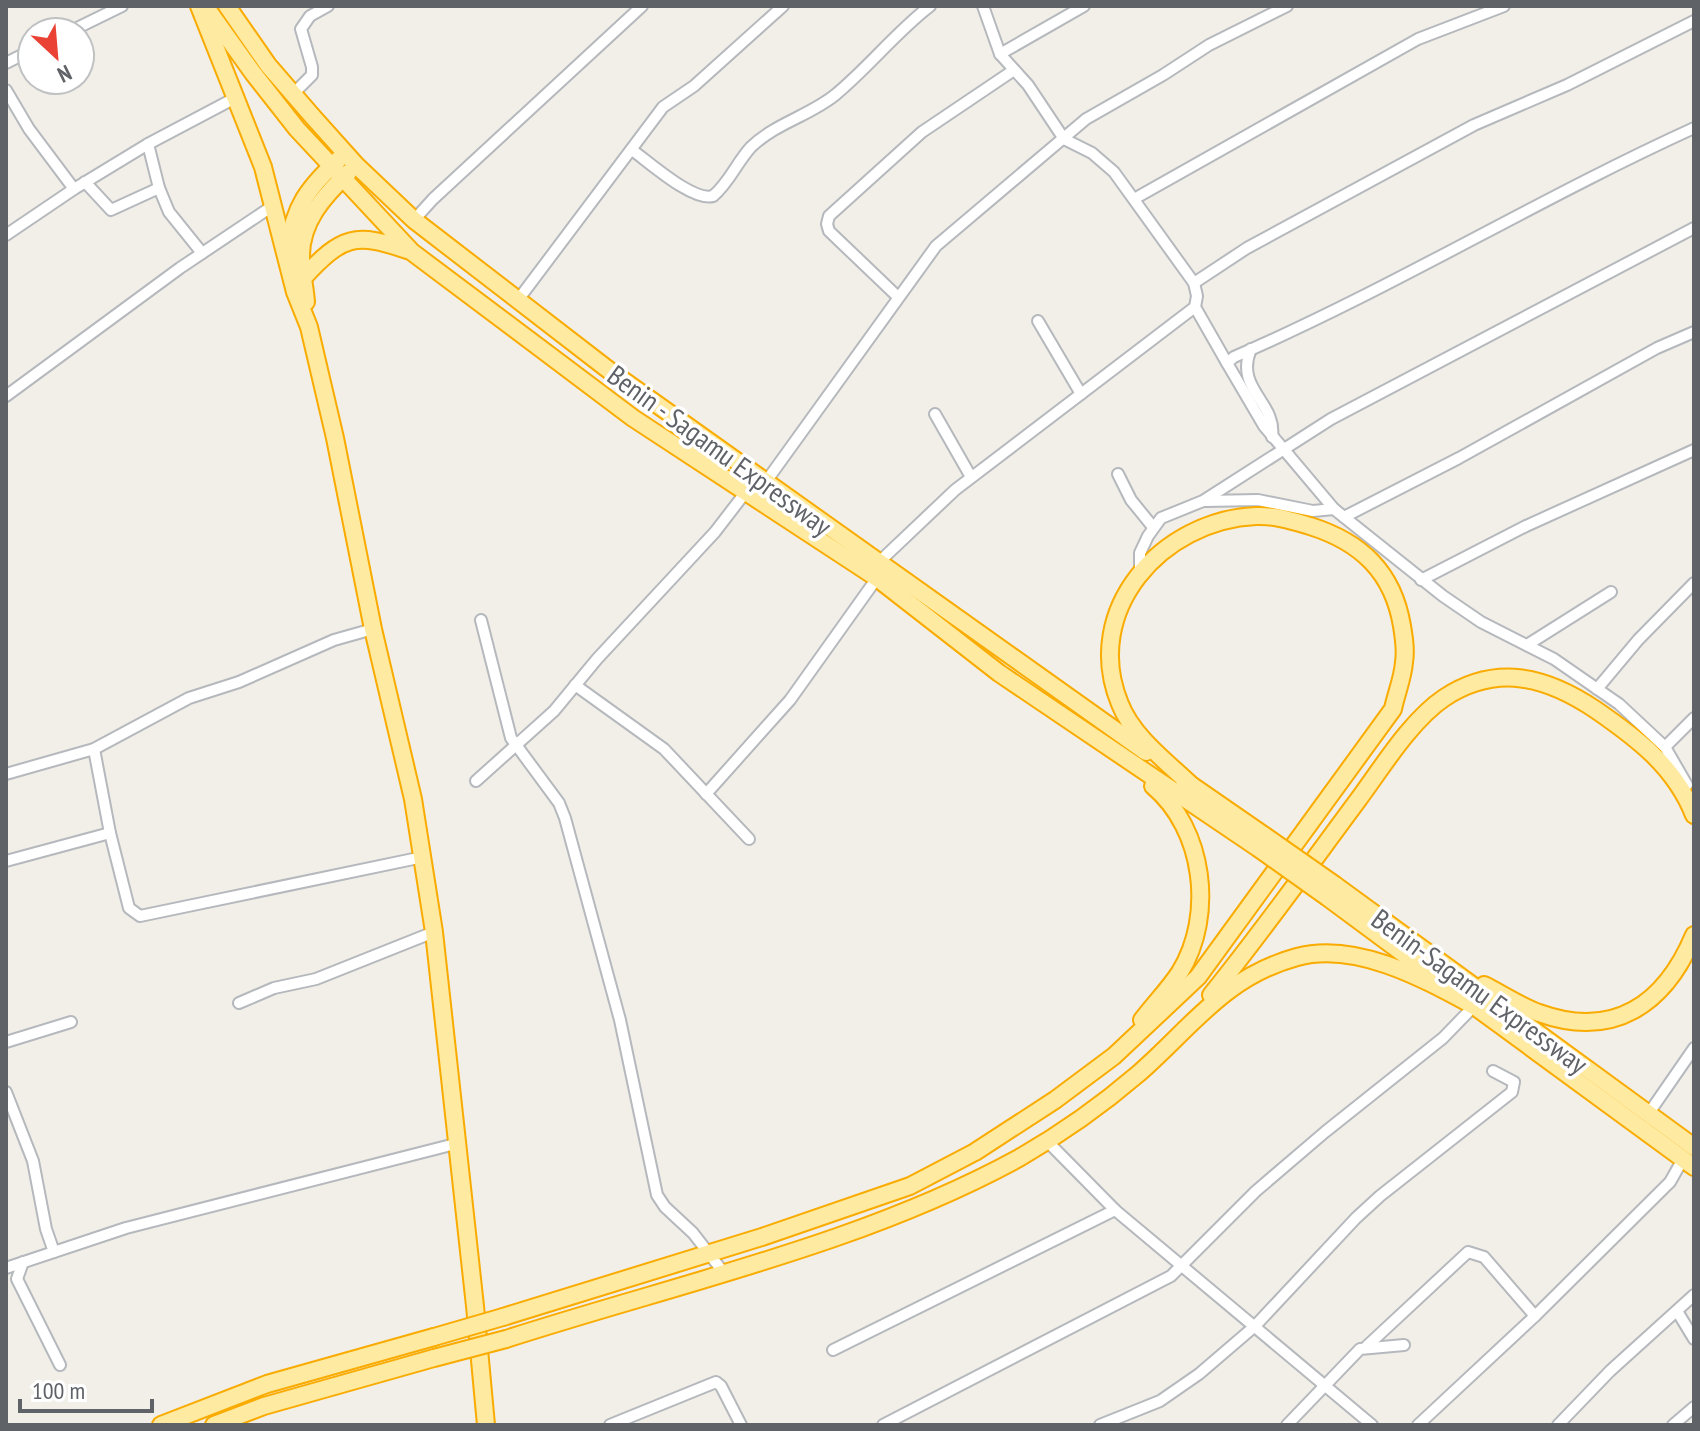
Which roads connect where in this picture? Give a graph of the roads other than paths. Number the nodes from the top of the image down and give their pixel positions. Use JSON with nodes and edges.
{"nodes":[{"id":1,"x":122,"y":6,"type":"edge"},
{"id":2,"x":199,"y":6,"type":"edge"},
{"id":3,"x":205,"y":6,"type":"edge"},
{"id":4,"x":227,"y":6,"type":"edge"},
{"id":5,"x":328,"y":6,"type":"edge"},
{"id":6,"x":642,"y":6,"type":"edge"},
{"id":7,"x":783,"y":6,"type":"edge"},
{"id":8,"x":930,"y":6,"type":"edge"},
{"id":9,"x":983,"y":6,"type":"edge"},
{"id":10,"x":1084,"y":6,"type":"edge"},
{"id":11,"x":1287,"y":6,"type":"edge"},
{"id":12,"x":1504,"y":6,"type":"edge"},
{"id":13,"x":96,"y":19,"type":"edge"},
{"id":14,"x":1694,"y":21,"type":"edge"},
{"id":15,"x":1000,"y":54,"type":"junction"},
{"id":16,"x":1014,"y":70,"type":"junction"},
{"id":17,"x":6,"y":90,"type":"edge"},
{"id":18,"x":293,"y":94,"type":"junction"},
{"id":19,"x":235,"y":98,"type":"junction"},
{"id":20,"x":1694,"y":128,"type":"edge"},
{"id":21,"x":1064,"y":139,"type":"junction"},
{"id":22,"x":148,"y":144,"type":"junction"},
{"id":23,"x":632,"y":150,"type":"junction"},
{"id":24,"x":351,"y":159,"type":"junction"},
{"id":25,"x":336,"y":172,"type":"junction"},
{"id":26,"x":85,"y":182,"type":"junction"},
{"id":27,"x":159,"y":188,"type":"junction"},
{"id":28,"x":74,"y":189,"type":"junction"},
{"id":29,"x":1134,"y":199,"type":"junction"},
{"id":30,"x":274,"y":205,"type":"junction"},
{"id":31,"x":414,"y":220,"type":"junction"},
{"id":32,"x":1694,"y":228,"type":"edge"},
{"id":33,"x":6,"y":235,"type":"edge"},
{"id":34,"x":412,"y":252,"type":"junction"},
{"id":35,"x":202,"y":253,"type":"junction"},
{"id":36,"x":288,"y":258,"type":"junction"},
{"id":37,"x":304,"y":277,"type":"junction"},
{"id":38,"x":1194,"y":283,"type":"junction"},
{"id":39,"x":898,"y":297,"type":"junction"},
{"id":40,"x":518,"y":300,"type":"junction"},
{"id":41,"x":1195,"y":307,"type":"junction"},
{"id":42,"x":1038,"y":321,"type":"dead end"},
{"id":43,"x":309,"y":327,"type":"junction"},
{"id":44,"x":1694,"y":332,"type":"edge"},
{"id":45,"x":1251,"y":349,"type":"junction"},
{"id":46,"x":1227,"y":363,"type":"junction"},
{"id":47,"x":1081,"y":394,"type":"junction"},
{"id":48,"x":6,"y":396,"type":"edge"},
{"id":49,"x":935,"y":414,"type":"dead end"},
{"id":50,"x":1272,"y":437,"type":"junction"},
{"id":51,"x":1282,"y":449,"type":"junction"},
{"id":52,"x":1694,"y":450,"type":"edge"},
{"id":53,"x":1118,"y":474,"type":"dead end"},
{"id":54,"x":971,"y":477,"type":"junction"},
{"id":55,"x":765,"y":483,"type":"junction"},
{"id":56,"x":1226,"y":486,"type":"junction"},
{"id":57,"x":745,"y":493,"type":"junction"},
{"id":58,"x":1258,"y":500,"type":"junction"},
{"id":59,"x":1203,"y":501,"type":"junction"},
{"id":60,"x":1334,"y":509,"type":"junction"},
{"id":61,"x":1344,"y":517,"type":"junction"},
{"id":62,"x":1153,"y":527,"type":"junction"},
{"id":63,"x":878,"y":570,"type":"junction"},
{"id":64,"x":1140,"y":574,"type":"junction"},
{"id":65,"x":1421,"y":580,"type":"junction"},
{"id":66,"x":1694,"y":583,"type":"edge"},
{"id":67,"x":1611,"y":592,"type":"dead end"},
{"id":68,"x":481,"y":620,"type":"dead end"},
{"id":69,"x":373,"y":629,"type":"junction"},
{"id":70,"x":1527,"y":645,"type":"junction"},
{"id":71,"x":575,"y":685,"type":"junction"},
{"id":72,"x":1597,"y":689,"type":"junction"},
{"id":73,"x":1694,"y":718,"type":"edge"},
{"id":74,"x":1098,"y":740,"type":"junction"},
{"id":75,"x":515,"y":746,"type":"junction"},
{"id":76,"x":1665,"y":747,"type":"junction"},
{"id":77,"x":94,"y":749,"type":"junction"},
{"id":78,"x":6,"y":774,"type":"edge"},
{"id":79,"x":476,"y":781,"type":"dead end"},
{"id":80,"x":1191,"y":785,"type":"junction"},
{"id":81,"x":706,"y":794,"type":"junction"},
{"id":82,"x":1694,"y":797,"type":"edge"},
{"id":83,"x":1694,"y":815,"type":"edge"},
{"id":84,"x":110,"y":833,"type":"junction"},
{"id":85,"x":749,"y":839,"type":"dead end"},
{"id":86,"x":1261,"y":842,"type":"junction"},
{"id":87,"x":423,"y":857,"type":"junction"},
{"id":88,"x":6,"y":861,"type":"edge"},
{"id":89,"x":1331,"y":891,"type":"junction"},
{"id":90,"x":434,"y":932,"type":"junction"},
{"id":91,"x":1694,"y":935,"type":"edge"},
{"id":92,"x":1430,"y":956,"type":"junction"},
{"id":93,"x":239,"y":1003,"type":"dead end"},
{"id":94,"x":1474,"y":1006,"type":"junction"},
{"id":95,"x":71,"y":1022,"type":"dead end"},
{"id":96,"x":1180,"y":1034,"type":"junction"},
{"id":97,"x":6,"y":1042,"type":"edge"},
{"id":98,"x":1694,"y":1048,"type":"edge"},
{"id":99,"x":1114,"y":1056,"type":"junction"},
{"id":100,"x":1493,"y":1071,"type":"dead end"},
{"id":101,"x":6,"y":1092,"type":"edge"},
{"id":102,"x":1649,"y":1113,"type":"junction"},
{"id":103,"x":1047,"y":1141,"type":"junction"},
{"id":104,"x":455,"y":1144,"type":"junction"},
{"id":105,"x":1690,"y":1158,"type":"edge"},
{"id":106,"x":1115,"y":1210,"type":"junction"},
{"id":107,"x":54,"y":1252,"type":"junction"},
{"id":108,"x":709,"y":1254,"type":"junction"},
{"id":109,"x":23,"y":1262,"type":"junction"},
{"id":110,"x":1182,"y":1265,"type":"junction"},
{"id":111,"x":6,"y":1268,"type":"edge"},
{"id":112,"x":724,"y":1273,"type":"junction"},
{"id":113,"x":1694,"y":1295,"type":"edge"},
{"id":114,"x":1677,"y":1311,"type":"junction"},
{"id":115,"x":1535,"y":1316,"type":"junction"},
{"id":116,"x":1255,"y":1326,"type":"junction"},
{"id":117,"x":1694,"y":1339,"type":"edge"},
{"id":118,"x":1404,"y":1345,"type":"dead end"},
{"id":119,"x":1367,"y":1346,"type":"junction"},
{"id":120,"x":833,"y":1350,"type":"dead end"},
{"id":121,"x":60,"y":1365,"type":"dead end"},
{"id":122,"x":1326,"y":1386,"type":"junction"},
{"id":123,"x":1694,"y":1407,"type":"edge"},
{"id":124,"x":161,"y":1425,"type":"edge"},
{"id":125,"x":214,"y":1425,"type":"edge"},
{"id":126,"x":486,"y":1425,"type":"edge"},
{"id":127,"x":610,"y":1425,"type":"edge"},
{"id":128,"x":741,"y":1425,"type":"edge"},
{"id":129,"x":883,"y":1425,"type":"edge"},
{"id":130,"x":1100,"y":1425,"type":"edge"},
{"id":131,"x":1287,"y":1425,"type":"edge"},
{"id":132,"x":1372,"y":1425,"type":"edge"},
{"id":133,"x":1418,"y":1425,"type":"edge"},
{"id":134,"x":1558,"y":1425,"type":"edge"},
{"id":135,"x":1673,"y":1425,"type":"edge"}],
"edges":[{"from":1,"to":13,"type":"street"},
{"from":2,"to":19,"type":"highway"},
{"from":3,"to":25,"type":"highway"},
{"from":4,"to":18,"type":"highway","name":"Benin - Sagamu Expressway"},
{"from":5,"to":18,"type":"street"},
{"from":6,"to":31,"type":"street"},
{"from":7,"to":23,"type":"street"},
{"from":8,"to":23,"type":"street"},
{"from":9,"to":15,"type":"street"},
{"from":10,"to":15,"type":"street"},
{"from":11,"to":21,"type":"street"},
{"from":12,"to":29,"type":"street"},
{"from":14,"to":38,"type":"street"},
{"from":15,"to":16,"type":"street"},
{"from":16,"to":21,"type":"street"},
{"from":16,"to":39,"type":"street"},
{"from":17,"to":28,"type":"street"},
{"from":18,"to":24,"type":"highway","name":"Benin - Sagamu Expressway"},
{"from":19,"to":22,"type":"street"},
{"from":19,"to":30,"type":"highway"},
{"from":20,"to":45,"type":"street"},
{"from":21,"to":29,"type":"street"},
{"from":21,"to":39,"type":"street"},
{"from":22,"to":26,"type":"street"},
{"from":22,"to":27,"type":"street"},
{"from":23,"to":40,"type":"street"},
{"from":24,"to":25,"type":"highway"},
{"from":24,"to":31,"type":"highway","name":"Benin - Sagamu Expressway"},
{"from":25,"to":34,"type":"highway"},
{"from":25,"to":36,"type":"highway"},
{"from":25,"to":37,"type":"highway"},
{"from":26,"to":27,"type":"street"},
{"from":26,"to":28,"type":"street"},
{"from":27,"to":35,"type":"street"},
{"from":28,"to":33,"type":"street"},
{"from":29,"to":38,"type":"street"},
{"from":30,"to":35,"type":"street"},
{"from":30,"to":36,"type":"highway"},
{"from":31,"to":40,"type":"highway","name":"Benin - Sagamu Expressway"},
{"from":32,"to":51,"type":"street"},
{"from":34,"to":37,"type":"highway"},
{"from":34,"to":57,"type":"highway"},
{"from":35,"to":48,"type":"street"},
{"from":36,"to":43,"type":"highway"},
{"from":37,"to":43,"type":"highway"},
{"from":38,"to":41,"type":"street"},
{"from":39,"to":55,"type":"street"},
{"from":40,"to":55,"type":"highway","name":"Benin - Sagamu Expressway"},
{"from":41,"to":46,"type":"street"},
{"from":41,"to":47,"type":"street"},
{"from":42,"to":47,"type":"street"},
{"from":43,"to":69,"type":"highway"},
{"from":44,"to":61,"type":"street"},
{"from":45,"to":46,"type":"street"},
{"from":45,"to":50,"type":"street"},
{"from":46,"to":50,"type":"street"},
{"from":47,"to":54,"type":"street"},
{"from":49,"to":54,"type":"street"},
{"from":50,"to":51,"type":"street"},
{"from":51,"to":56,"type":"street"},
{"from":51,"to":60,"type":"street"},
{"from":52,"to":65,"type":"street"},
{"from":53,"to":62,"type":"street"},
{"from":54,"to":63,"type":"street"},
{"from":55,"to":63,"type":"highway","name":"Benin - Sagamu Expressway"},
{"from":56,"to":58,"type":"street"},
{"from":56,"to":59,"type":"street"},
{"from":57,"to":63,"type":"highway"},
{"from":57,"to":71,"type":"street"},
{"from":58,"to":59,"type":"street"},
{"from":58,"to":60,"type":"street"},
{"from":59,"to":62,"type":"street"},
{"from":60,"to":61,"type":"street"},
{"from":61,"to":65,"type":"street"},
{"from":62,"to":64,"type":"street"},
{"from":63,"to":74,"type":"highway"},
{"from":63,"to":80,"type":"highway","name":"Benin - Sagamu Expressway"},
{"from":63,"to":81,"type":"street"},
{"from":64,"to":80,"type":"highway"},
{"from":64,"to":99,"type":"highway"},
{"from":65,"to":70,"type":"street"},
{"from":66,"to":72,"type":"street"},
{"from":67,"to":70,"type":"street"},
{"from":68,"to":75,"type":"street"},
{"from":69,"to":77,"type":"street"},
{"from":69,"to":87,"type":"highway"},
{"from":70,"to":72,"type":"street"},
{"from":71,"to":75,"type":"street"},
{"from":71,"to":81,"type":"street"},
{"from":72,"to":76,"type":"street"},
{"from":73,"to":76,"type":"street"},
{"from":74,"to":86,"type":"highway"},
{"from":74,"to":99,"type":"highway"},
{"from":75,"to":79,"type":"street"},
{"from":75,"to":108,"type":"street"},
{"from":76,"to":82,"type":"street"},
{"from":77,"to":78,"type":"street"},
{"from":77,"to":84,"type":"street"},
{"from":80,"to":86,"type":"highway","name":"Benin - Sagamu Expressway"},
{"from":81,"to":85,"type":"street"},
{"from":83,"to":96,"type":"highway"},
{"from":84,"to":87,"type":"street"},
{"from":84,"to":88,"type":"street"},
{"from":86,"to":89,"type":"highway","bridge":true},
{"from":87,"to":90,"type":"highway"},
{"from":89,"to":92,"type":"highway","name":"Benin-Sagamu Expressway"},
{"from":89,"to":94,"type":"highway"},
{"from":90,"to":93,"type":"street"},
{"from":90,"to":104,"type":"highway"},
{"from":91,"to":92,"type":"highway"},
{"from":92,"to":102,"type":"highway","name":"Benin-Sagamu Expressway"},
{"from":94,"to":96,"type":"highway"},
{"from":94,"to":105,"type":"highway"},
{"from":94,"to":110,"type":"street"},
{"from":95,"to":97,"type":"street"},
{"from":96,"to":103,"type":"highway"},
{"from":98,"to":102,"type":"street"},
{"from":99,"to":108,"type":"highway"},
{"from":100,"to":116,"type":"street"},
{"from":101,"to":107,"type":"street"},
{"from":102,"to":105,"type":"highway","name":"Benin-Sagamu Expressway"},
{"from":103,"to":106,"type":"street"},
{"from":103,"to":112,"type":"highway"},
{"from":104,"to":107,"type":"street"},
{"from":104,"to":126,"type":"highway"},
{"from":105,"to":115,"type":"street"},
{"from":106,"to":110,"type":"street"},
{"from":106,"to":120,"type":"street"},
{"from":107,"to":109,"type":"street"},
{"from":108,"to":112,"type":"street"},
{"from":108,"to":124,"type":"highway","bridge":true},
{"from":109,"to":111,"type":"street"},
{"from":109,"to":121,"type":"street"},
{"from":110,"to":116,"type":"street"},
{"from":110,"to":129,"type":"street"},
{"from":112,"to":125,"type":"highway","bridge":true},
{"from":113,"to":114,"type":"street"},
{"from":114,"to":117,"type":"street"},
{"from":114,"to":134,"type":"street"},
{"from":115,"to":119,"type":"street"},
{"from":115,"to":133,"type":"street"},
{"from":116,"to":122,"type":"street"},
{"from":116,"to":130,"type":"street"},
{"from":118,"to":119,"type":"street"},
{"from":119,"to":122,"type":"street"},
{"from":122,"to":131,"type":"street"},
{"from":122,"to":132,"type":"street"},
{"from":123,"to":135,"type":"street"},
{"from":127,"to":128,"type":"street"}]}
